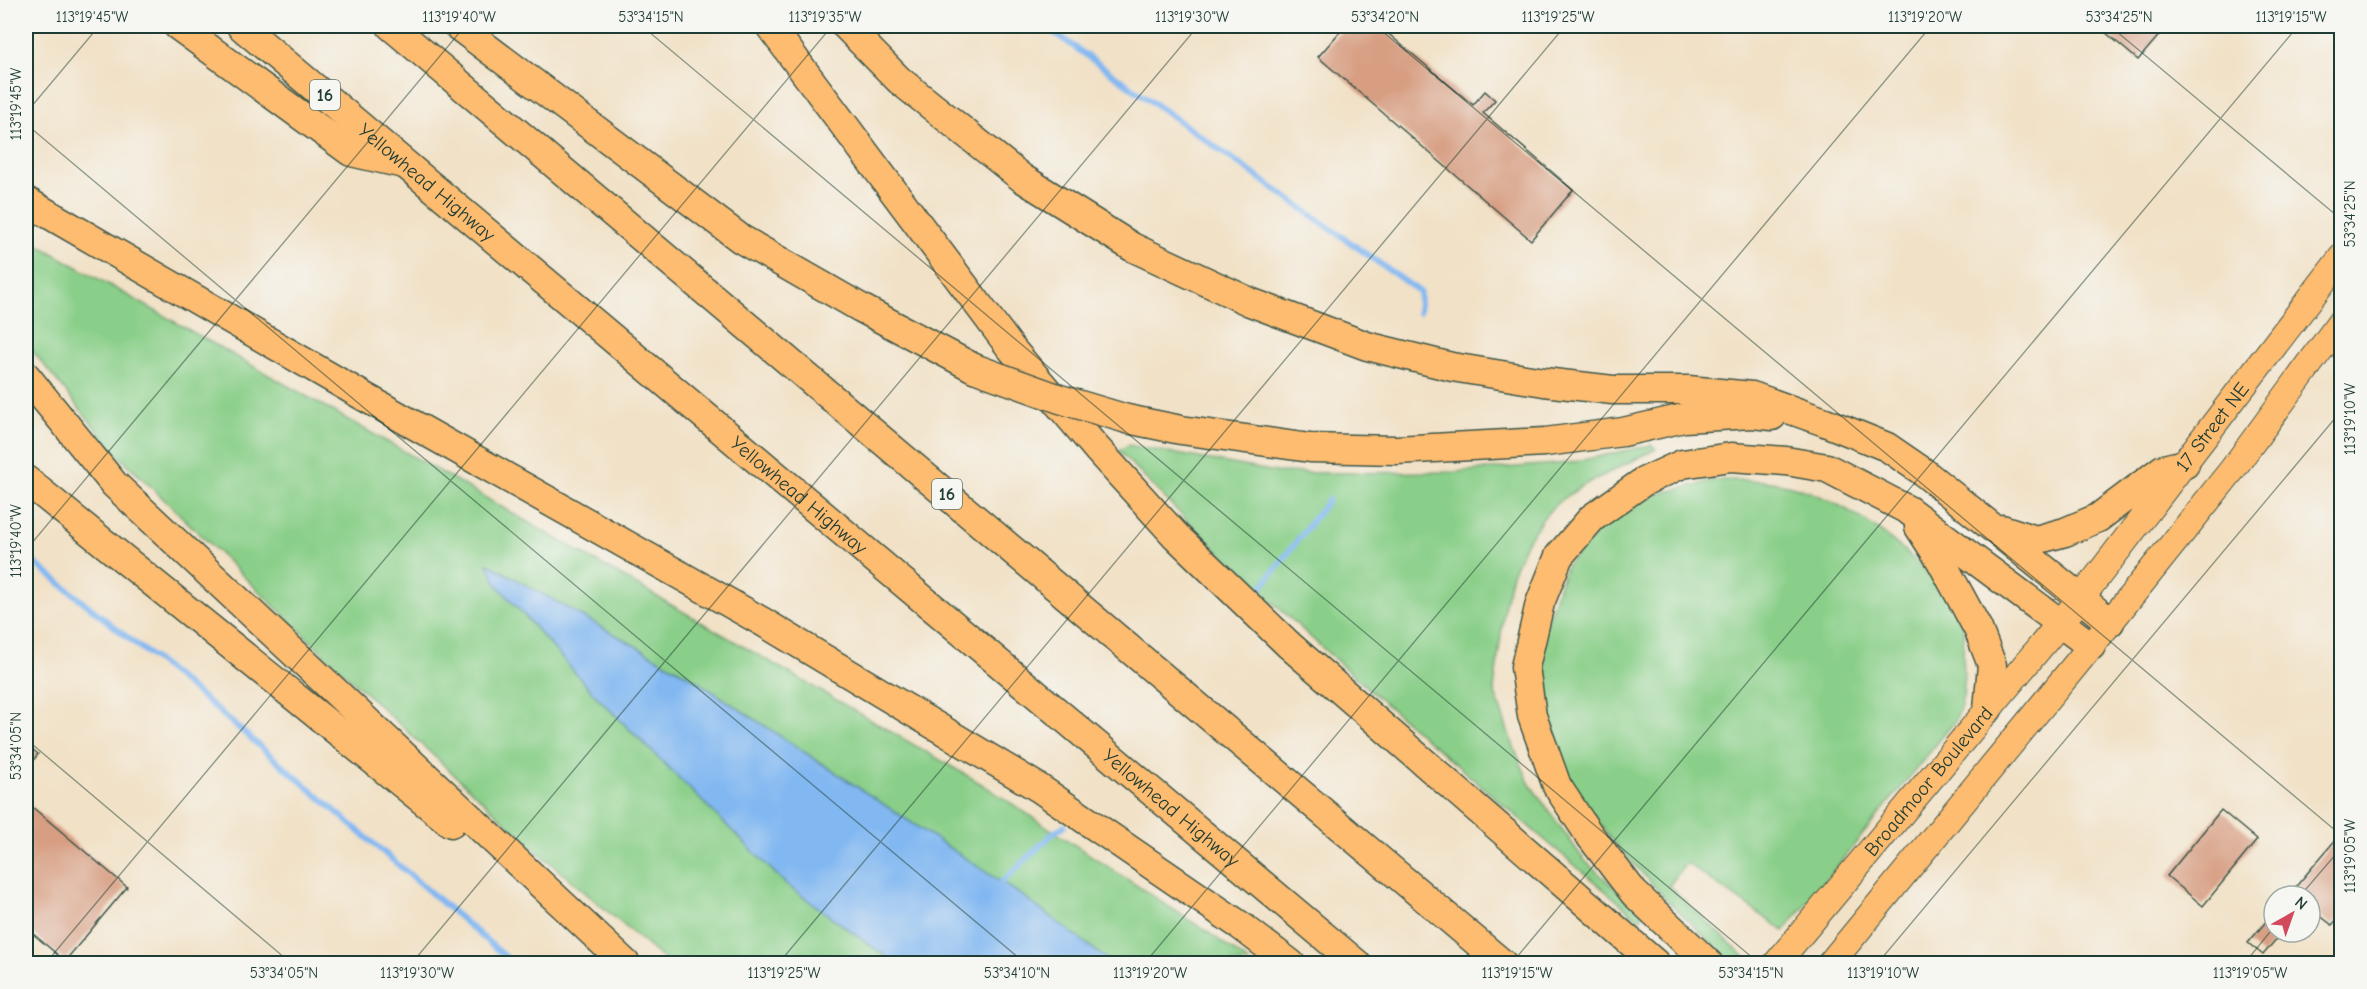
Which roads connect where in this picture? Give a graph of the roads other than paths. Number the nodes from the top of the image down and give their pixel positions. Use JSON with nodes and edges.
{"nodes":[{"id":1,"x":178,"y":26,"type":"edge"},
{"id":2,"x":241,"y":26,"type":"edge"},
{"id":3,"x":391,"y":26,"type":"edge"},
{"id":4,"x":458,"y":26,"type":"edge"},
{"id":5,"x":770,"y":26,"type":"edge"},
{"id":6,"x":846,"y":26,"type":"edge"},
{"id":7,"x":409,"y":165,"type":"junction"},
{"id":8,"x":26,"y":201,"type":"edge"},
{"id":9,"x":2342,"y":257,"type":"edge"},
{"id":10,"x":2342,"y":320,"type":"edge"},
{"id":11,"x":26,"y":376,"type":"edge"},
{"id":12,"x":1825,"y":422,"type":"junction"},
{"id":13,"x":2185,"y":464,"type":"junction"},
{"id":14,"x":26,"y":468,"type":"edge"},
{"id":15,"x":26,"y":480,"type":"edge"},
{"id":16,"x":1908,"y":510,"type":"junction"},
{"id":17,"x":79,"y":522,"type":"junction"},
{"id":18,"x":1987,"y":524,"type":"junction"},
{"id":19,"x":2081,"y":598,"type":"junction"},
{"id":20,"x":2110,"y":622,"type":"junction"},
{"id":21,"x":2061,"y":623,"type":"junction"},
{"id":22,"x":2091,"y":646,"type":"junction"},
{"id":23,"x":1988,"y":709,"type":"junction"},
{"id":24,"x":1779,"y":961,"type":"edge"},
{"id":25,"x":625,"y":963,"type":"edge"},
{"id":26,"x":1292,"y":963,"type":"edge"},
{"id":27,"x":1357,"y":963,"type":"edge"},
{"id":28,"x":1503,"y":963,"type":"edge"},
{"id":29,"x":1656,"y":963,"type":"edge"},
{"id":30,"x":1709,"y":963,"type":"edge"},
{"id":31,"x":1830,"y":963,"type":"edge"}],
"edges":[{"from":1,"to":7,"type":"highway"},
{"from":2,"to":7,"type":"highway","name":"Yellowhead Highway","number":"16"},
{"from":3,"to":28,"type":"highway","number":"16"},
{"from":4,"to":12,"type":"highway","bridge":true},
{"from":5,"to":29,"type":"highway"},
{"from":6,"to":12,"type":"highway"},
{"from":7,"to":27,"type":"highway","name":"Yellowhead Highway","number":"16"},
{"from":8,"to":26,"type":"highway"},
{"from":9,"to":13,"type":"main road","name":"17 Street NE"},
{"from":10,"to":20,"type":"main road","name":"17 Street NE"},
{"from":11,"to":25,"type":"highway"},
{"from":12,"to":18,"type":"highway"},
{"from":13,"to":18,"type":"highway"},
{"from":13,"to":19,"type":"main road","name":"17 Street NE"},
{"from":14,"to":17,"type":"highway"},
{"from":15,"to":17,"type":"highway"},
{"from":16,"to":21,"type":"highway"},
{"from":16,"to":23,"type":"highway"},
{"from":16,"to":30,"type":"highway"},
{"from":17,"to":25,"type":"highway"},
{"from":18,"to":19,"type":"highway"},
{"from":19,"to":20,"type":"highway"},
{"from":19,"to":21,"type":"main road","name":"Broadmoor Boulevard"},
{"from":20,"to":22,"type":"main road","name":"Broadmoor Boulevard"},
{"from":21,"to":22,"type":"highway"},
{"from":21,"to":23,"type":"main road","name":"Broadmoor Boulevard"},
{"from":22,"to":31,"type":"main road","name":"Broadmoor Boulevard"},
{"from":23,"to":24,"type":"main road","name":"Broadmoor Boulevard"}]}
